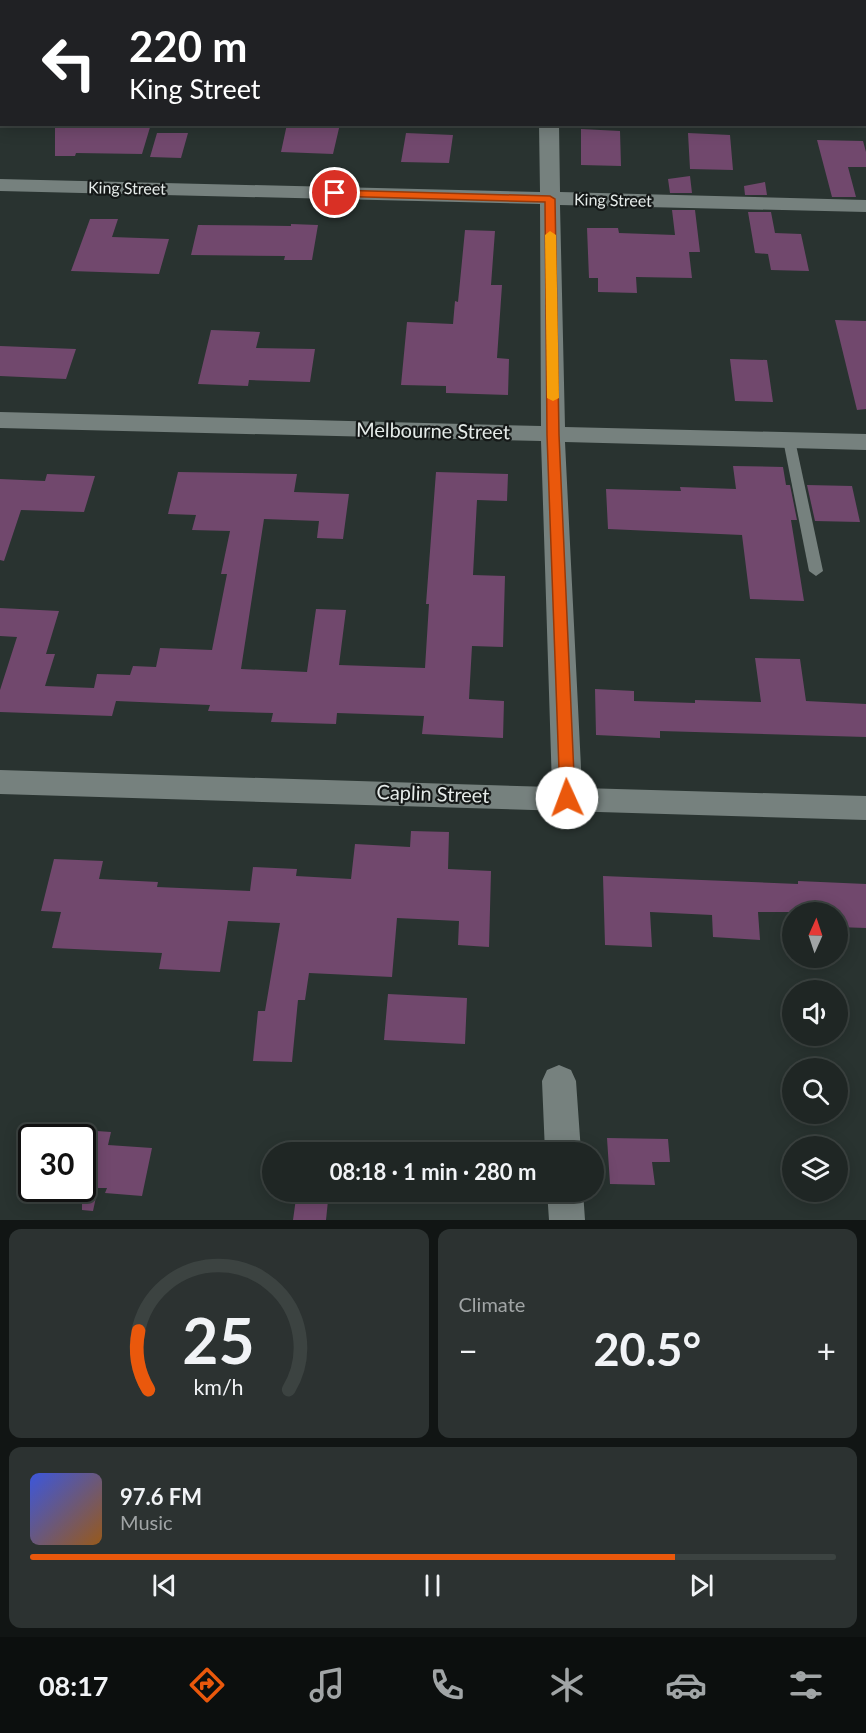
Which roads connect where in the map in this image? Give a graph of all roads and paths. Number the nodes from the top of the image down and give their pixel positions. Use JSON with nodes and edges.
{"nodes":[{"id":1,"x":549,"y":126,"type":"edge"},
{"id":2,"x":0,"y":185,"type":"edge"},
{"id":3,"x":550,"y":199,"type":"junction"},
{"id":4,"x":866,"y":206,"type":"edge"},
{"id":5,"x":0,"y":420,"type":"edge"},
{"id":6,"x":553,"y":435,"type":"junction"},
{"id":7,"x":789,"y":440,"type":"junction"},
{"id":8,"x":866,"y":442,"type":"edge"},
{"id":9,"x":816,"y":571,"type":"dead end"},
{"id":10,"x":0,"y":782,"type":"edge"},
{"id":11,"x":567,"y":798,"type":"junction"},
{"id":12,"x":866,"y":808,"type":"edge"},
{"id":13,"x":559,"y":1081,"type":"dead end"},
{"id":14,"x":562,"y":1142,"type":"edge"},
{"id":15,"x":566,"y":1202,"type":"edge"},
{"id":16,"x":567,"y":1220,"type":"edge"}],
"edges":[{"from":1,"to":3,"type":"street"},
{"from":2,"to":3,"type":"street","name":"King Street"},
{"from":3,"to":4,"type":"street","name":"King Street"},
{"from":3,"to":6,"type":"street"},
{"from":5,"to":6,"type":"street","name":"Melbourne Street"},
{"from":6,"to":7,"type":"street","name":"Melbourne Street"},
{"from":6,"to":11,"type":"street"},
{"from":7,"to":8,"type":"street","name":"Melbourne Street"},
{"from":7,"to":9,"type":"lane"},
{"from":10,"to":11,"type":"street","name":"Caplin Street"},
{"from":11,"to":12,"type":"street","name":"Caplin Street"},
{"from":13,"to":14,"type":"street"},
{"from":15,"to":16,"type":"street"}]}
